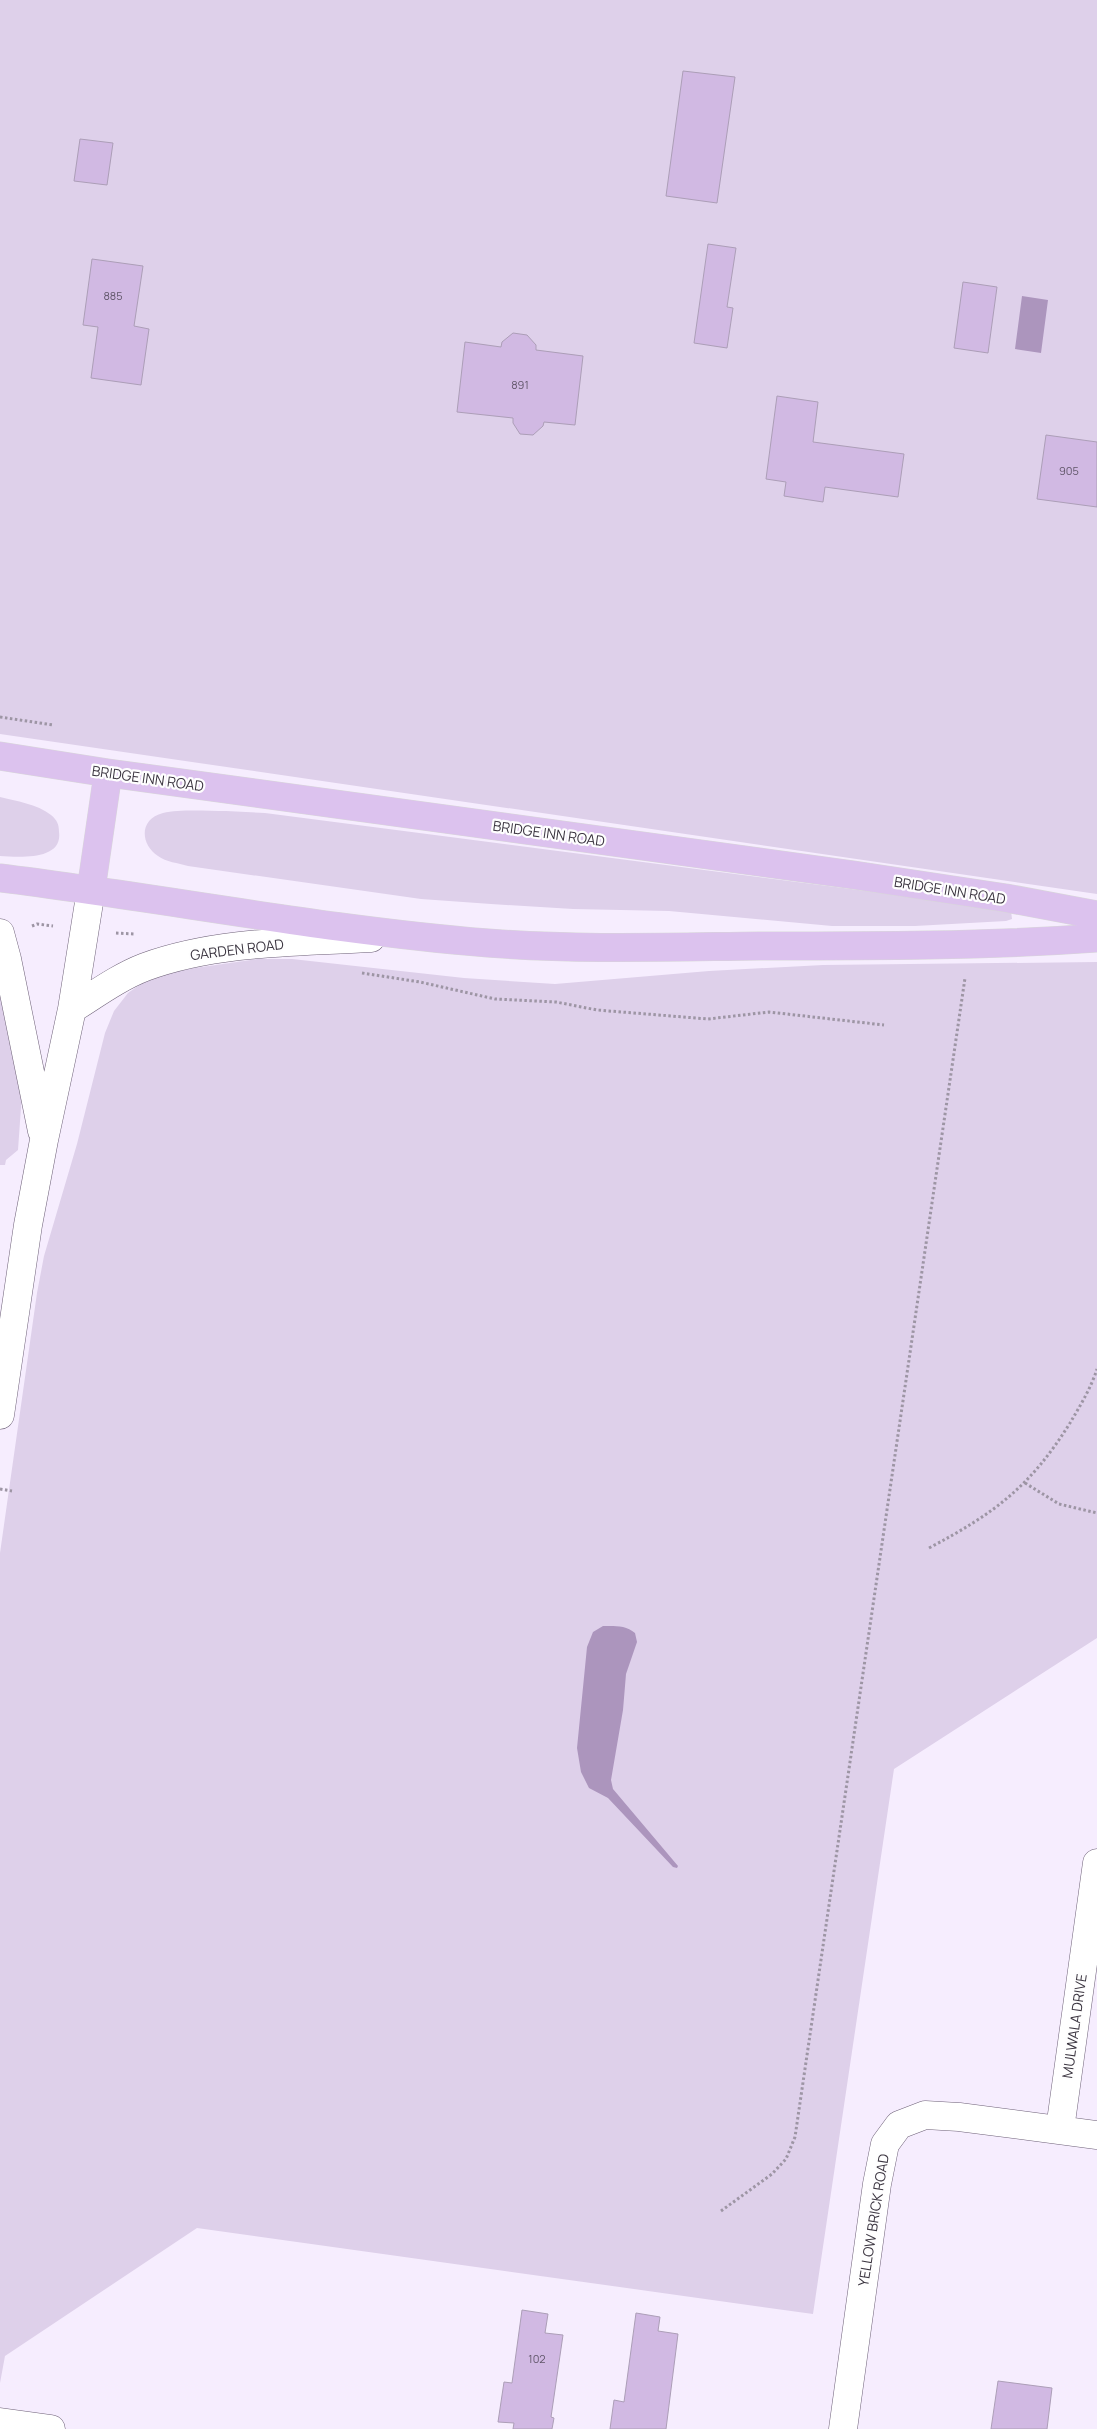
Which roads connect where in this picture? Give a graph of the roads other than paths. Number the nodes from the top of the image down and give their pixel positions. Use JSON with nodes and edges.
{"nodes":[{"id":1,"x":0,"y":756,"type":"edge"},
{"id":2,"x":108,"y":773,"type":"junction"},
{"id":3,"x":0,"y":878,"type":"edge"},
{"id":4,"x":91,"y":890,"type":"junction"},
{"id":5,"x":1097,"y":915,"type":"edge"},
{"id":6,"x":0,"y":933,"type":"edge"},
{"id":7,"x":415,"y":936,"type":"junction"},
{"id":8,"x":1097,"y":938,"type":"edge"},
{"id":9,"x":72,"y":1009,"type":"junction"},
{"id":10,"x":44,"y":1140,"type":"junction"},
{"id":11,"x":2,"y":1385,"type":"edge"},
{"id":12,"x":0,"y":1415,"type":"edge"},
{"id":13,"x":1097,"y":1864,"type":"edge"},
{"id":14,"x":1060,"y":2129,"type":"junction"},
{"id":15,"x":1097,"y":2135,"type":"edge"},
{"id":16,"x":0,"y":2422,"type":"edge"},
{"id":17,"x":51,"y":2429,"type":"edge"},
{"id":18,"x":843,"y":2429,"type":"edge"}],
"edges":[{"from":1,"to":2,"type":"main road","name":"BRIDGE INN ROAD"},
{"from":2,"to":4,"type":"main road"},
{"from":2,"to":5,"type":"main road","name":"BRIDGE INN ROAD"},
{"from":3,"to":4,"type":"main road"},
{"from":4,"to":7,"type":"main road"},
{"from":4,"to":9,"type":"street"},
{"from":6,"to":10,"type":"street"},
{"from":7,"to":8,"type":"main road"},
{"from":7,"to":9,"type":"street","name":"GARDEN ROAD"},
{"from":9,"to":10,"type":"street"},
{"from":10,"to":11,"type":"street"},
{"from":11,"to":12,"type":"street"},
{"from":13,"to":14,"type":"street","name":"MULWALA DRIVE"},
{"from":14,"to":15,"type":"street","name":"YELLOW BRICK ROAD"},
{"from":14,"to":18,"type":"street","name":"YELLOW BRICK ROAD"},
{"from":16,"to":17,"type":"street"}]}
